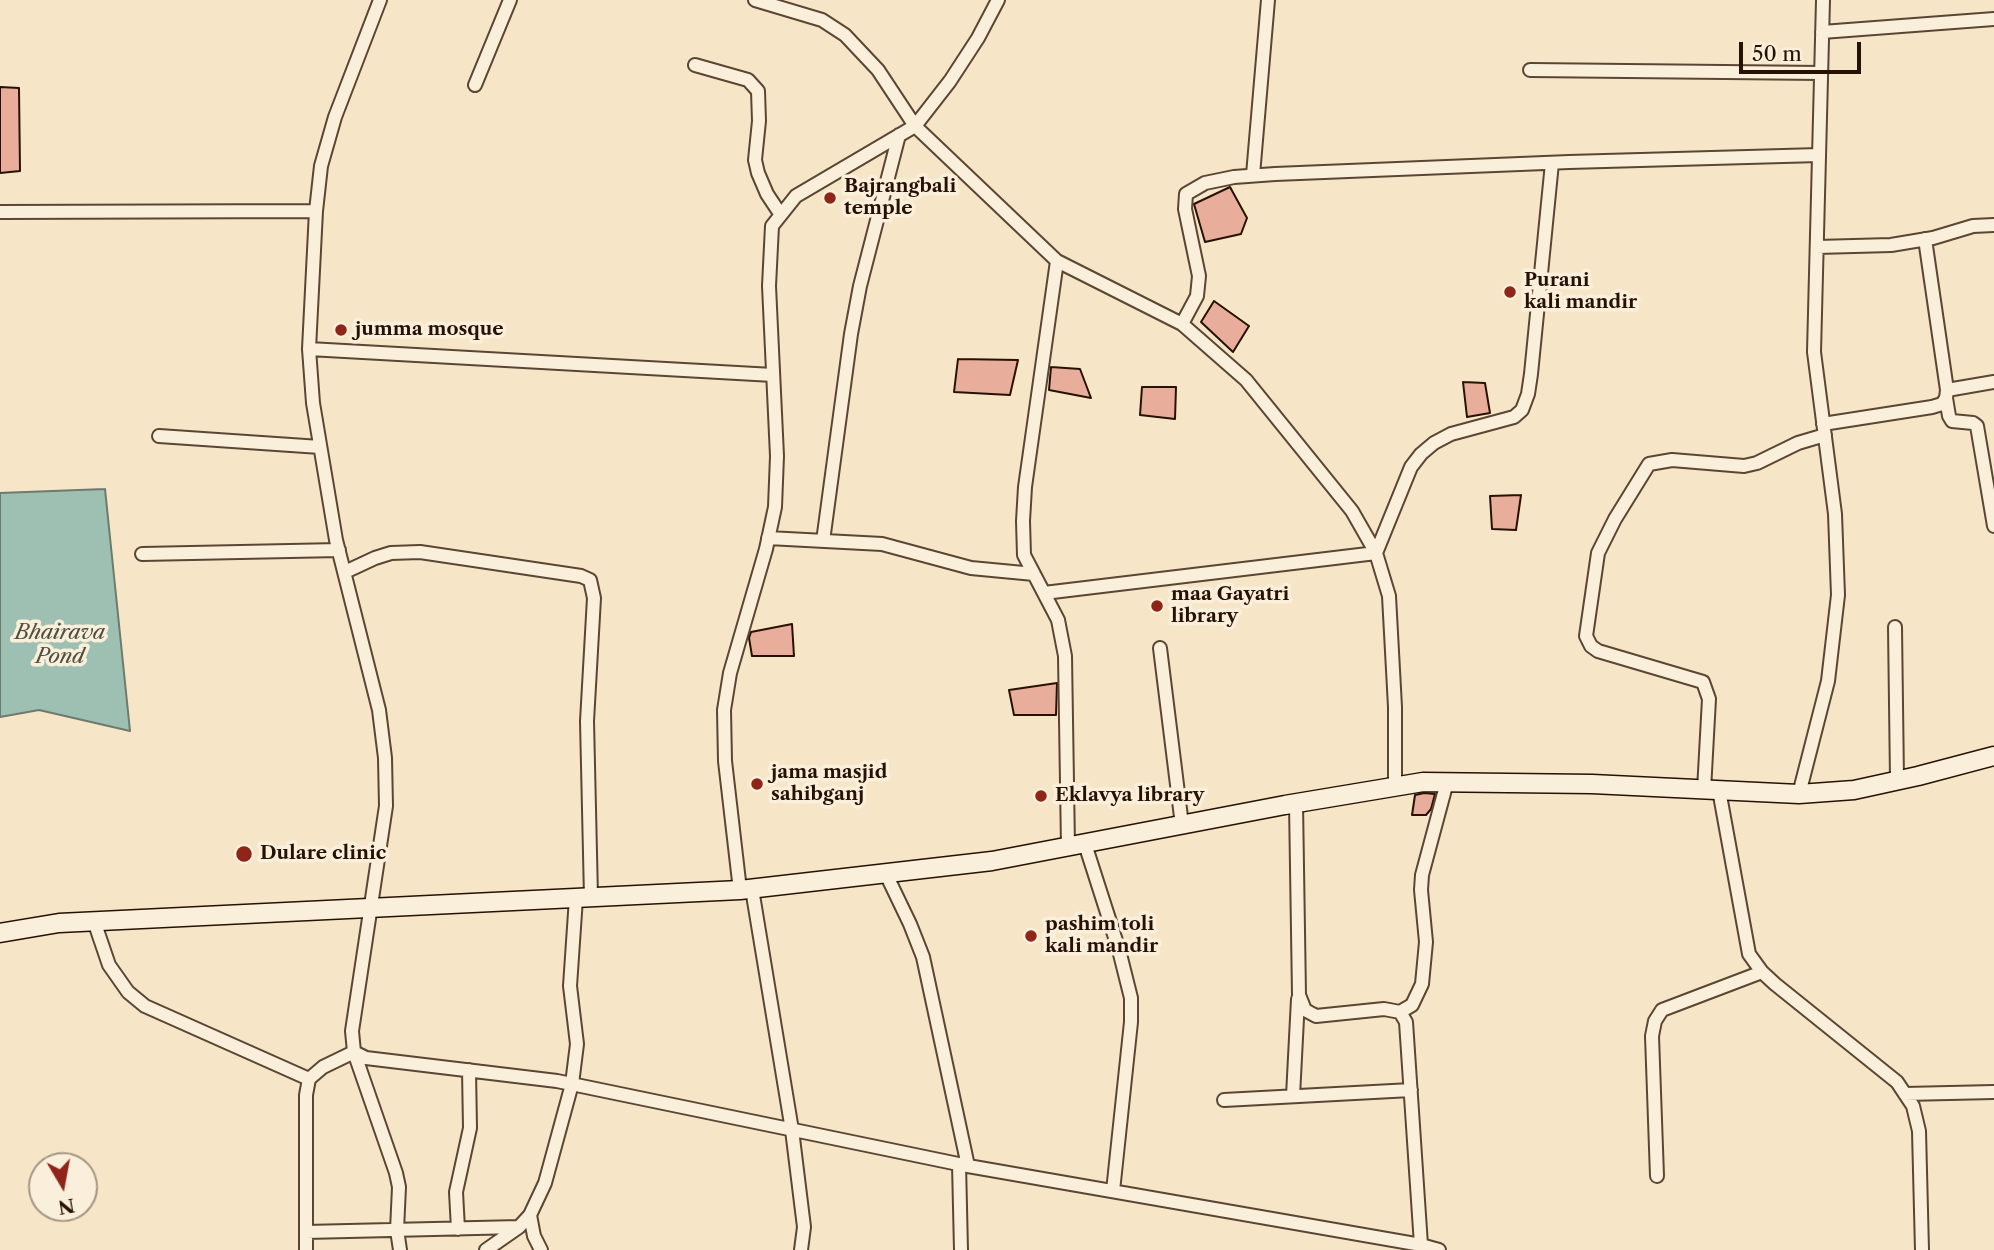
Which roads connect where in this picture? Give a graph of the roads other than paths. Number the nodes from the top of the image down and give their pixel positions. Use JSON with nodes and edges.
{"nodes":[{"id":1,"x":380,"y":0,"type":"edge"},
{"id":2,"x":510,"y":0,"type":"edge"},
{"id":3,"x":755,"y":0,"type":"edge"},
{"id":4,"x":998,"y":0,"type":"edge"},
{"id":5,"x":1268,"y":0,"type":"edge"},
{"id":6,"x":1823,"y":0,"type":"edge"},
{"id":7,"x":1994,"y":19,"type":"edge"},
{"id":8,"x":1822,"y":32,"type":"junction"},
{"id":9,"x":695,"y":65,"type":"dead end"},
{"id":10,"x":1530,"y":70,"type":"dead end"},
{"id":11,"x":1821,"y":73,"type":"junction"},
{"id":12,"x":475,"y":85,"type":"dead end"},
{"id":13,"x":915,"y":126,"type":"junction"},
{"id":14,"x":899,"y":135,"type":"junction"},
{"id":15,"x":1819,"y":155,"type":"junction"},
{"id":16,"x":1552,"y":163,"type":"junction"},
{"id":17,"x":1253,"y":176,"type":"junction"},
{"id":18,"x":316,"y":211,"type":"junction"},
{"id":19,"x":0,"y":212,"type":"edge"},
{"id":20,"x":781,"y":215,"type":"junction"},
{"id":21,"x":1994,"y":225,"type":"edge"},
{"id":22,"x":1924,"y":239,"type":"junction"},
{"id":23,"x":1817,"y":247,"type":"junction"},
{"id":24,"x":1057,"y":261,"type":"junction"},
{"id":25,"x":1182,"y":324,"type":"junction"},
{"id":26,"x":309,"y":349,"type":"junction"},
{"id":27,"x":773,"y":375,"type":"junction"},
{"id":28,"x":1994,"y":382,"type":"edge"},
{"id":29,"x":1946,"y":394,"type":"junction"},
{"id":30,"x":1824,"y":429,"type":"junction"},
{"id":31,"x":159,"y":436,"type":"dead end"},
{"id":32,"x":320,"y":447,"type":"junction"},
{"id":33,"x":1994,"y":526,"type":"edge"},
{"id":34,"x":768,"y":538,"type":"junction"},
{"id":35,"x":823,"y":541,"type":"junction"},
{"id":36,"x":339,"y":550,"type":"junction"},
{"id":37,"x":1376,"y":553,"type":"junction"},
{"id":38,"x":142,"y":554,"type":"dead end"},
{"id":39,"x":345,"y":572,"type":"junction"},
{"id":40,"x":1034,"y":574,"type":"junction"},
{"id":41,"x":1044,"y":593,"type":"junction"},
{"id":42,"x":1895,"y":627,"type":"dead end"},
{"id":43,"x":1160,"y":648,"type":"dead end"},
{"id":44,"x":1994,"y":756,"type":"edge"},
{"id":45,"x":1897,"y":780,"type":"junction"},
{"id":46,"x":1447,"y":782,"type":"junction"},
{"id":47,"x":1395,"y":786,"type":"junction"},
{"id":48,"x":1712,"y":790,"type":"junction"},
{"id":49,"x":1799,"y":794,"type":"junction"},
{"id":50,"x":1296,"y":803,"type":"junction"},
{"id":51,"x":1182,"y":825,"type":"junction"},
{"id":52,"x":1077,"y":845,"type":"junction"},
{"id":53,"x":886,"y":874,"type":"junction"},
{"id":54,"x":746,"y":889,"type":"junction"},
{"id":55,"x":583,"y":897,"type":"junction"},
{"id":56,"x":370,"y":908,"type":"junction"},
{"id":57,"x":94,"y":921,"type":"junction"},
{"id":58,"x":0,"y":933,"type":"edge"},
{"id":59,"x":1762,"y":972,"type":"junction"},
{"id":60,"x":1299,"y":995,"type":"junction"},
{"id":61,"x":1400,"y":1012,"type":"junction"},
{"id":62,"x":354,"y":1052,"type":"junction"},
{"id":63,"x":469,"y":1070,"type":"junction"},
{"id":64,"x":309,"y":1079,"type":"junction"},
{"id":65,"x":572,"y":1084,"type":"junction"},
{"id":66,"x":1411,"y":1090,"type":"junction"},
{"id":67,"x":1994,"y":1092,"type":"edge"},
{"id":68,"x":1905,"y":1094,"type":"junction"},
{"id":69,"x":1293,"y":1096,"type":"junction"},
{"id":70,"x":1224,"y":1100,"type":"dead end"},
{"id":71,"x":792,"y":1130,"type":"junction"},
{"id":72,"x":963,"y":1165,"type":"junction"},
{"id":73,"x":1657,"y":1177,"type":"dead end"},
{"id":74,"x":1113,"y":1191,"type":"junction"},
{"id":75,"x":530,"y":1215,"type":"junction"},
{"id":76,"x":519,"y":1227,"type":"junction"},
{"id":77,"x":458,"y":1229,"type":"junction"},
{"id":78,"x":397,"y":1230,"type":"junction"},
{"id":79,"x":306,"y":1232,"type":"junction"},
{"id":80,"x":1421,"y":1245,"type":"junction"},
{"id":81,"x":306,"y":1250,"type":"edge"},
{"id":82,"x":400,"y":1250,"type":"edge"},
{"id":83,"x":486,"y":1250,"type":"edge"},
{"id":84,"x":541,"y":1250,"type":"edge"},
{"id":85,"x":801,"y":1250,"type":"edge"},
{"id":86,"x":961,"y":1250,"type":"edge"},
{"id":87,"x":1439,"y":1250,"type":"edge"},
{"id":88,"x":1922,"y":1250,"type":"edge"}],
"edges":[{"from":1,"to":18,"type":"street"},
{"from":2,"to":12,"type":"street"},
{"from":3,"to":13,"type":"street"},
{"from":4,"to":13,"type":"street"},
{"from":5,"to":17,"type":"street"},
{"from":6,"to":8,"type":"street"},
{"from":7,"to":8,"type":"street"},
{"from":8,"to":11,"type":"street"},
{"from":9,"to":20,"type":"street"},
{"from":10,"to":11,"type":"street"},
{"from":11,"to":15,"type":"street"},
{"from":13,"to":14,"type":"street"},
{"from":13,"to":24,"type":"street"},
{"from":14,"to":20,"type":"street"},
{"from":14,"to":35,"type":"street"},
{"from":15,"to":16,"type":"street"},
{"from":15,"to":23,"type":"street"},
{"from":16,"to":17,"type":"street"},
{"from":16,"to":37,"type":"street"},
{"from":17,"to":25,"type":"street"},
{"from":18,"to":19,"type":"street"},
{"from":18,"to":26,"type":"street"},
{"from":20,"to":27,"type":"street"},
{"from":21,"to":22,"type":"street"},
{"from":22,"to":23,"type":"street"},
{"from":22,"to":29,"type":"street"},
{"from":23,"to":30,"type":"street"},
{"from":24,"to":25,"type":"street"},
{"from":24,"to":40,"type":"street"},
{"from":25,"to":37,"type":"street"},
{"from":26,"to":27,"type":"street"},
{"from":26,"to":32,"type":"street"},
{"from":27,"to":34,"type":"street"},
{"from":28,"to":29,"type":"street"},
{"from":29,"to":30,"type":"street"},
{"from":29,"to":33,"type":"street"},
{"from":30,"to":48,"type":"street"},
{"from":30,"to":49,"type":"street"},
{"from":31,"to":32,"type":"street"},
{"from":32,"to":36,"type":"street"},
{"from":34,"to":35,"type":"street"},
{"from":34,"to":54,"type":"street"},
{"from":35,"to":40,"type":"street"},
{"from":36,"to":38,"type":"street"},
{"from":36,"to":39,"type":"street"},
{"from":37,"to":41,"type":"street"},
{"from":37,"to":47,"type":"street"},
{"from":39,"to":55,"type":"street"},
{"from":39,"to":56,"type":"street"},
{"from":40,"to":41,"type":"street"},
{"from":41,"to":52,"type":"street"},
{"from":42,"to":45,"type":"street"},
{"from":43,"to":51,"type":"street"},
{"from":44,"to":45,"type":"main road"},
{"from":45,"to":49,"type":"main road"},
{"from":46,"to":47,"type":"main road"},
{"from":46,"to":48,"type":"main road"},
{"from":46,"to":61,"type":"street"},
{"from":47,"to":50,"type":"main road"},
{"from":48,"to":49,"type":"main road"},
{"from":48,"to":59,"type":"street"},
{"from":50,"to":51,"type":"main road"},
{"from":50,"to":60,"type":"street"},
{"from":51,"to":52,"type":"main road"},
{"from":52,"to":53,"type":"main road"},
{"from":52,"to":74,"type":"street"},
{"from":53,"to":54,"type":"main road"},
{"from":53,"to":72,"type":"street"},
{"from":54,"to":55,"type":"main road"},
{"from":54,"to":71,"type":"street"},
{"from":55,"to":56,"type":"main road"},
{"from":55,"to":65,"type":"street"},
{"from":56,"to":57,"type":"main road"},
{"from":56,"to":62,"type":"street"},
{"from":57,"to":58,"type":"main road"},
{"from":57,"to":64,"type":"street"},
{"from":59,"to":68,"type":"street"},
{"from":59,"to":73,"type":"street"},
{"from":60,"to":61,"type":"street"},
{"from":60,"to":69,"type":"street"},
{"from":61,"to":66,"type":"street"},
{"from":62,"to":63,"type":"street"},
{"from":62,"to":64,"type":"street"},
{"from":62,"to":78,"type":"street"},
{"from":63,"to":65,"type":"street"},
{"from":63,"to":77,"type":"street"},
{"from":64,"to":79,"type":"street"},
{"from":65,"to":71,"type":"street"},
{"from":65,"to":75,"type":"street"},
{"from":66,"to":69,"type":"street"},
{"from":66,"to":80,"type":"street"},
{"from":67,"to":68,"type":"street"},
{"from":68,"to":88,"type":"street"},
{"from":69,"to":70,"type":"street"},
{"from":71,"to":72,"type":"street"},
{"from":71,"to":85,"type":"street"},
{"from":72,"to":74,"type":"street"},
{"from":72,"to":86,"type":"street"},
{"from":74,"to":80,"type":"street"},
{"from":75,"to":76,"type":"street"},
{"from":75,"to":84,"type":"street"},
{"from":76,"to":77,"type":"street"},
{"from":76,"to":83,"type":"street"},
{"from":77,"to":78,"type":"street"},
{"from":78,"to":79,"type":"street"},
{"from":78,"to":82,"type":"street"},
{"from":79,"to":81,"type":"street"},
{"from":80,"to":87,"type":"street"}]}
